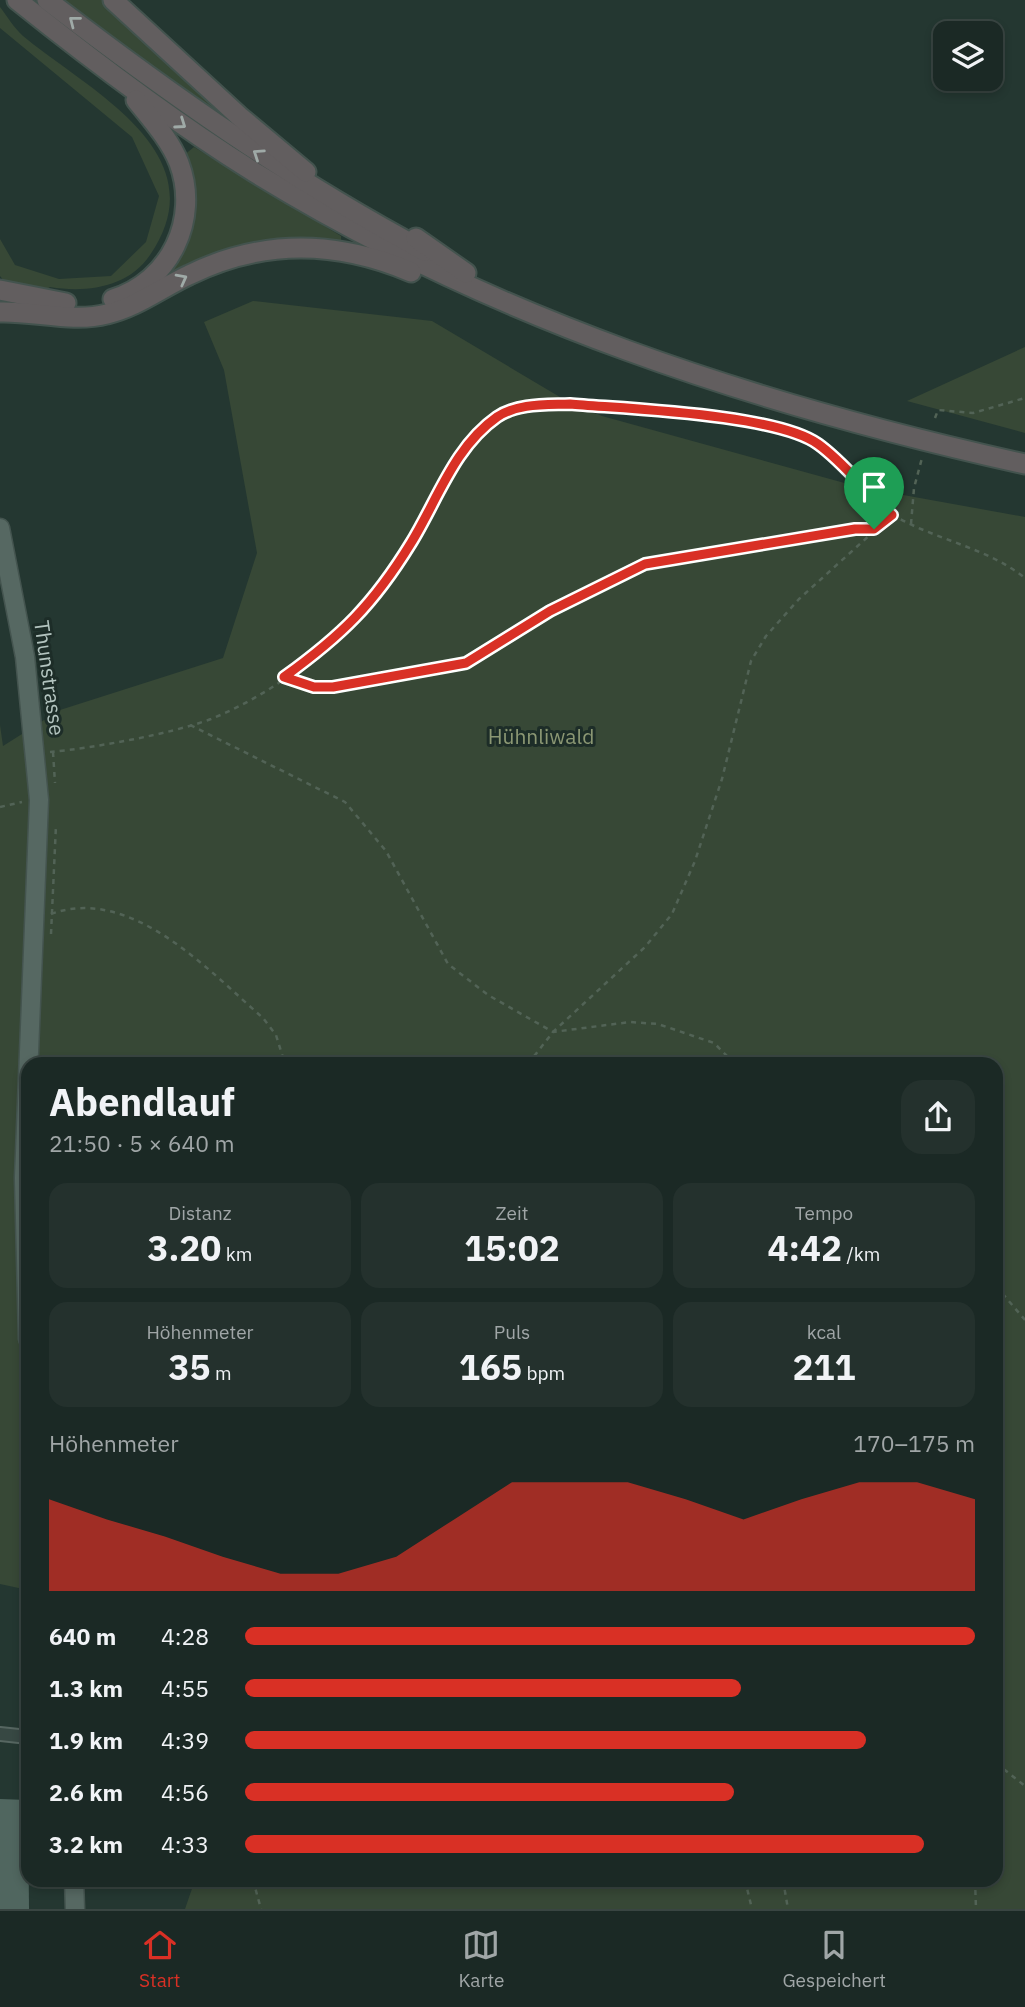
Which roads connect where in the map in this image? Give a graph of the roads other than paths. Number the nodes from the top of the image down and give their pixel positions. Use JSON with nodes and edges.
{"nodes":[{"id":1,"x":17,"y":0,"type":"edge"},
{"id":2,"x":47,"y":0,"type":"edge"},
{"id":3,"x":113,"y":0,"type":"edge"},
{"id":4,"x":125,"y":85,"type":"junction"},
{"id":5,"x":466,"y":273,"type":"junction"},
{"id":6,"x":0,"y":290,"type":"edge"},
{"id":7,"x":0,"y":312,"type":"edge"},
{"id":8,"x":529,"y":313,"type":"junction"},
{"id":9,"x":1025,"y":452,"type":"edge"},
{"id":10,"x":1025,"y":464,"type":"edge"},
{"id":11,"x":0,"y":528,"type":"edge"},
{"id":12,"x":30,"y":1057,"type":"edge"},
{"id":13,"x":0,"y":1734,"type":"edge"},
{"id":14,"x":21,"y":1736,"type":"edge"},
{"id":15,"x":74,"y":1887,"type":"edge"},
{"id":16,"x":75,"y":1909,"type":"edge"}],
"edges":[{"from":1,"to":4,"type":"highway"},
{"from":5,"to":2,"type":"highway","one_way":true},
{"from":3,"to":5,"type":"highway"},
{"from":4,"to":6,"type":"highway"},
{"from":4,"to":8,"type":"highway","one_way":true},
{"from":5,"to":9,"type":"highway"},
{"from":7,"to":8,"type":"highway","one_way":true},
{"from":8,"to":10,"type":"highway"},
{"from":11,"to":12,"type":"main road","name":"Thunstrasse"},
{"from":13,"to":14,"type":"street"},
{"from":15,"to":16,"type":"main road"}]}
